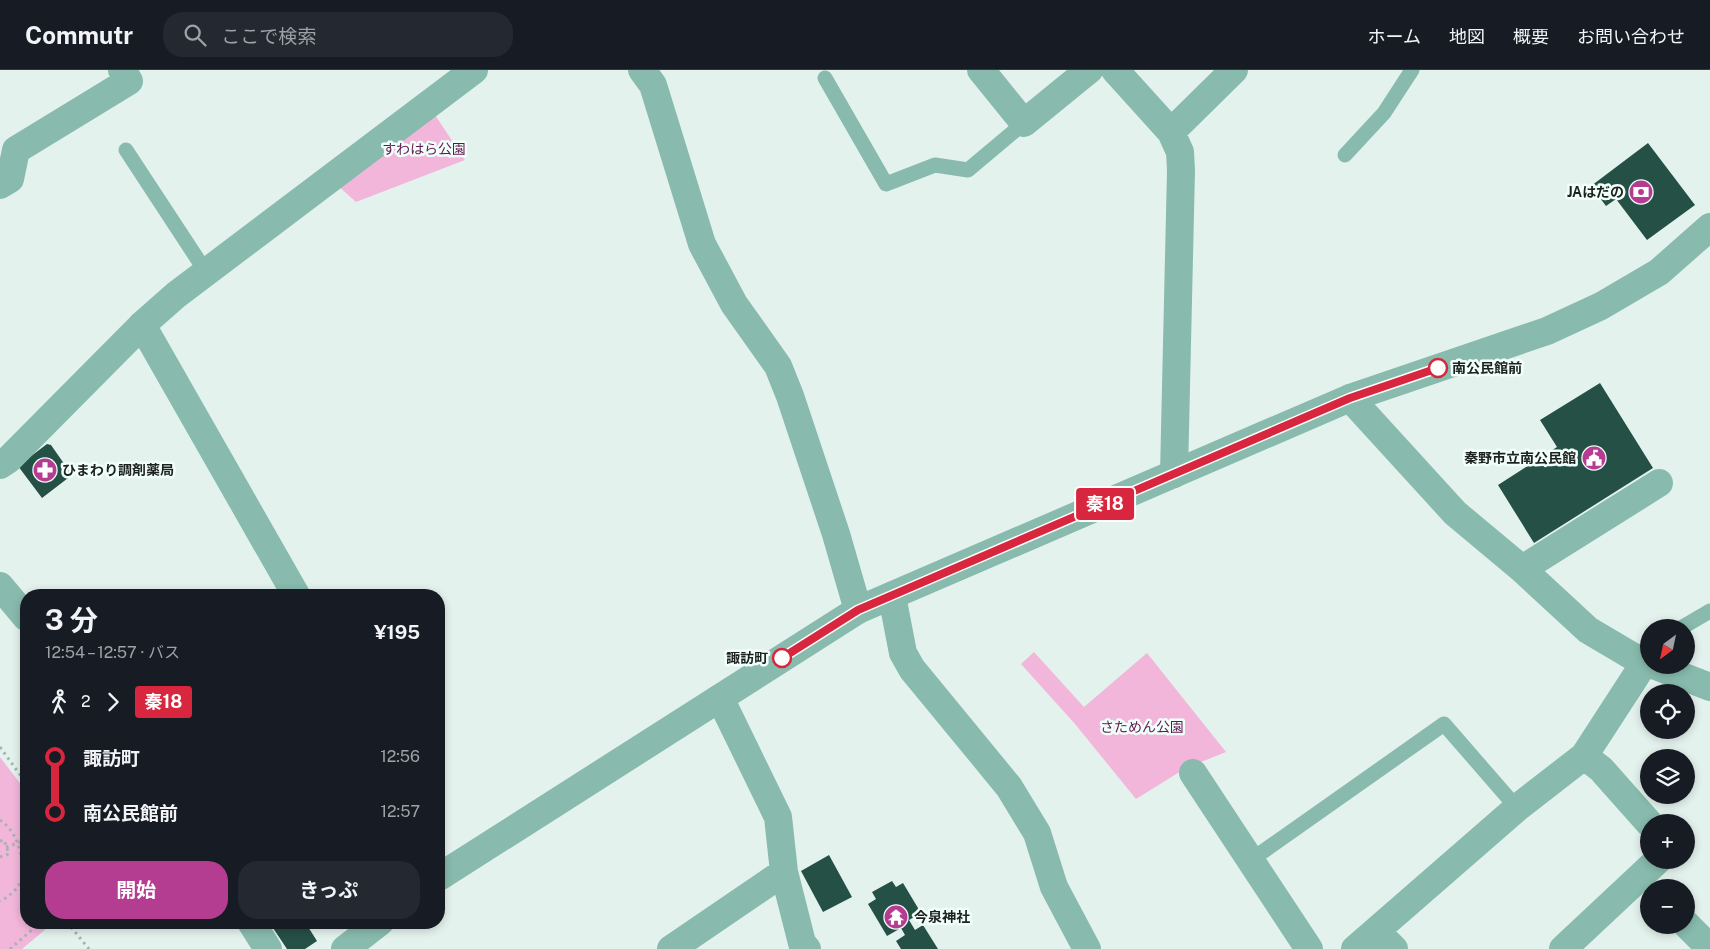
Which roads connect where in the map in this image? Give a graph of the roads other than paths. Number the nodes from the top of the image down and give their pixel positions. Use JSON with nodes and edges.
{"nodes":[{"id":1,"x":122,"y":70,"type":"edge"},
{"id":2,"x":642,"y":70,"type":"edge"},
{"id":3,"x":981,"y":70,"type":"edge"},
{"id":4,"x":1089,"y":70,"type":"edge"},
{"id":5,"x":1115,"y":70,"type":"edge"},
{"id":6,"x":1234,"y":70,"type":"edge"},
{"id":7,"x":1412,"y":70,"type":"edge"},
{"id":8,"x":460,"y":74,"type":"edge"},
{"id":9,"x":825,"y":78,"type":"dead end"},
{"id":10,"x":1024,"y":123,"type":"junction"},
{"id":11,"x":1172,"y":132,"type":"junction"},
{"id":12,"x":126,"y":150,"type":"dead end"},
{"id":13,"x":1345,"y":155,"type":"dead end"},
{"id":14,"x":4,"y":170,"type":"edge"},
{"id":15,"x":1710,"y":227,"type":"edge"},
{"id":16,"x":206,"y":272,"type":"junction"},
{"id":17,"x":142,"y":325,"type":"junction"},
{"id":18,"x":1350,"y":398,"type":"junction"},
{"id":19,"x":0,"y":465,"type":"edge"},
{"id":20,"x":1174,"y":474,"type":"junction"},
{"id":21,"x":1659,"y":483,"type":"dead end"},
{"id":22,"x":1522,"y":569,"type":"junction"},
{"id":23,"x":0,"y":586,"type":"edge"},
{"id":24,"x":293,"y":589,"type":"edge"},
{"id":25,"x":892,"y":596,"type":"junction"},
{"id":26,"x":20,"y":610,"type":"edge"},
{"id":27,"x":858,"y":610,"type":"junction"},
{"id":28,"x":1710,"y":611,"type":"edge"},
{"id":29,"x":1695,"y":620,"type":"edge"},
{"id":30,"x":1640,"y":656,"type":"edge"},
{"id":31,"x":1640,"y":666,"type":"edge"},
{"id":32,"x":1681,"y":674,"type":"edge"},
{"id":33,"x":1710,"y":687,"type":"edge"},
{"id":34,"x":720,"y":698,"type":"junction"},
{"id":35,"x":1584,"y":756,"type":"junction"},
{"id":36,"x":1193,"y":773,"type":"dead end"},
{"id":37,"x":1517,"y":808,"type":"junction"},
{"id":38,"x":1641,"y":814,"type":"edge"},
{"id":39,"x":1251,"y":860,"type":"junction"},
{"id":40,"x":445,"y":869,"type":"edge"},
{"id":41,"x":784,"y":872,"type":"junction"},
{"id":42,"x":1650,"y":875,"type":"edge"},
{"id":43,"x":255,"y":929,"type":"edge"},
{"id":44,"x":371,"y":929,"type":"edge"},
{"id":45,"x":1695,"y":933,"type":"edge"},
{"id":46,"x":1385,"y":940,"type":"edge"},
{"id":47,"x":1710,"y":948,"type":"edge"},
{"id":48,"x":268,"y":949,"type":"edge"},
{"id":49,"x":345,"y":949,"type":"edge"},
{"id":50,"x":671,"y":949,"type":"edge"},
{"id":51,"x":807,"y":949,"type":"edge"},
{"id":52,"x":1087,"y":949,"type":"edge"},
{"id":53,"x":1309,"y":949,"type":"edge"},
{"id":54,"x":1355,"y":949,"type":"edge"},
{"id":55,"x":1564,"y":949,"type":"edge"}],
"edges":[{"from":1,"to":14,"type":"street"},
{"from":2,"to":27,"type":"street"},
{"from":3,"to":10,"type":"street"},
{"from":4,"to":10,"type":"street"},
{"from":5,"to":11,"type":"street"},
{"from":6,"to":11,"type":"street"},
{"from":7,"to":13,"type":"lane"},
{"from":8,"to":16,"type":"street"},
{"from":9,"to":10,"type":"lane"},
{"from":11,"to":20,"type":"street"},
{"from":12,"to":16,"type":"lane"},
{"from":15,"to":18,"type":"street"},
{"from":16,"to":17,"type":"street"},
{"from":17,"to":19,"type":"street"},
{"from":17,"to":24,"type":"street"},
{"from":18,"to":20,"type":"street"},
{"from":18,"to":22,"type":"street"},
{"from":20,"to":25,"type":"street"},
{"from":21,"to":22,"type":"street"},
{"from":22,"to":30,"type":"street"},
{"from":23,"to":26,"type":"street"},
{"from":25,"to":27,"type":"street"},
{"from":25,"to":52,"type":"street"},
{"from":27,"to":34,"type":"street"},
{"from":28,"to":29,"type":"lane"},
{"from":31,"to":35,"type":"street"},
{"from":32,"to":33,"type":"street"},
{"from":34,"to":40,"type":"street"},
{"from":34,"to":41,"type":"street"},
{"from":35,"to":37,"type":"street"},
{"from":35,"to":38,"type":"street"},
{"from":36,"to":39,"type":"street"},
{"from":37,"to":39,"type":"lane"},
{"from":37,"to":46,"type":"street"},
{"from":39,"to":53,"type":"street"},
{"from":41,"to":50,"type":"street"},
{"from":41,"to":51,"type":"street"},
{"from":42,"to":55,"type":"street"},
{"from":43,"to":48,"type":"street"},
{"from":44,"to":49,"type":"street"},
{"from":45,"to":47,"type":"street"},
{"from":46,"to":54,"type":"street"}]}
